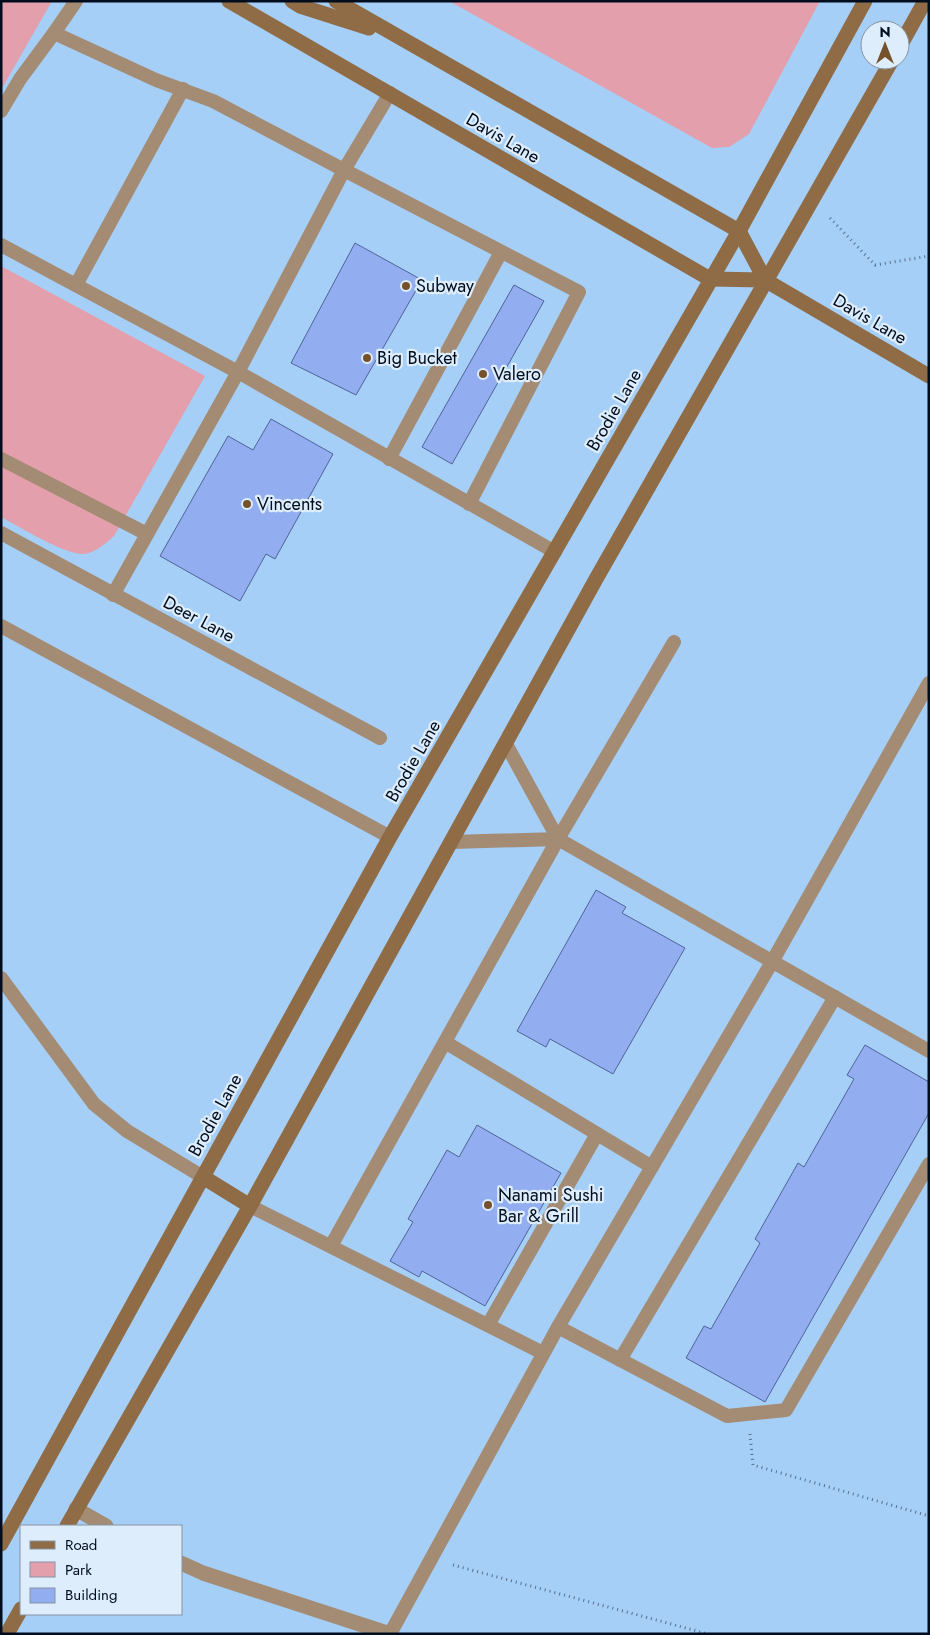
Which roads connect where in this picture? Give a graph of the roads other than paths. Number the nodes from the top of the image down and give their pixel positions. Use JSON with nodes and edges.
{"nodes":[{"id":1,"x":76,"y":1,"type":"edge"},
{"id":2,"x":229,"y":1,"type":"edge"},
{"id":3,"x":292,"y":1,"type":"edge"},
{"id":4,"x":336,"y":1,"type":"edge"},
{"id":5,"x":865,"y":1,"type":"edge"},
{"id":6,"x":925,"y":1,"type":"edge"},
{"id":7,"x":910,"y":28,"type":"edge"},
{"id":8,"x":54,"y":34,"type":"junction"},
{"id":9,"x":399,"y":37,"type":"junction"},
{"id":10,"x":886,"y":70,"type":"edge"},
{"id":11,"x":183,"y":89,"type":"junction"},
{"id":12,"x":390,"y":93,"type":"junction"},
{"id":13,"x":1,"y":111,"type":"edge"},
{"id":14,"x":344,"y":170,"type":"junction"},
{"id":15,"x":739,"y":231,"type":"junction"},
{"id":16,"x":1,"y":245,"type":"edge"},
{"id":17,"x":501,"y":252,"type":"junction"},
{"id":18,"x":710,"y":279,"type":"junction"},
{"id":19,"x":766,"y":280,"type":"junction"},
{"id":20,"x":76,"y":285,"type":"junction"},
{"id":21,"x":238,"y":372,"type":"junction"},
{"id":22,"x":929,"y":376,"type":"edge"},
{"id":23,"x":1,"y":459,"type":"edge"},
{"id":24,"x":389,"y":459,"type":"junction"},
{"id":25,"x":469,"y":504,"type":"junction"},
{"id":26,"x":1,"y":534,"type":"edge"},
{"id":27,"x":147,"y":534,"type":"junction"},
{"id":28,"x":555,"y":552,"type":"junction"},
{"id":29,"x":114,"y":595,"type":"junction"},
{"id":30,"x":1,"y":626,"type":"edge"},
{"id":31,"x":674,"y":642,"type":"dead end"},
{"id":32,"x":929,"y":683,"type":"edge"},
{"id":33,"x":380,"y":738,"type":"dead end"},
{"id":34,"x":506,"y":744,"type":"junction"},
{"id":35,"x":390,"y":837,"type":"junction"},
{"id":36,"x":558,"y":839,"type":"junction"},
{"id":37,"x":451,"y":842,"type":"junction"},
{"id":38,"x":772,"y":962,"type":"junction"},
{"id":39,"x":1,"y":978,"type":"edge"},
{"id":40,"x":835,"y":997,"type":"junction"},
{"id":41,"x":445,"y":1042,"type":"junction"},
{"id":42,"x":929,"y":1051,"type":"edge"},
{"id":43,"x":597,"y":1134,"type":"junction"},
{"id":44,"x":929,"y":1164,"type":"edge"},
{"id":45,"x":652,"y":1166,"type":"junction"},
{"id":46,"x":203,"y":1177,"type":"junction"},
{"id":47,"x":250,"y":1206,"type":"junction"},
{"id":48,"x":331,"y":1246,"type":"junction"},
{"id":49,"x":488,"y":1325,"type":"junction"},
{"id":50,"x":558,"y":1327,"type":"junction"},
{"id":51,"x":543,"y":1353,"type":"junction"},
{"id":52,"x":620,"y":1360,"type":"junction"},
{"id":53,"x":76,"y":1509,"type":"junction"},
{"id":54,"x":68,"y":1525,"type":"edge"},
{"id":55,"x":104,"y":1525,"type":"edge"},
{"id":56,"x":1,"y":1544,"type":"edge"},
{"id":57,"x":182,"y":1564,"type":"edge"},
{"id":58,"x":20,"y":1611,"type":"edge"},
{"id":59,"x":7,"y":1634,"type":"edge"},
{"id":60,"x":390,"y":1634,"type":"edge"}],
"edges":[{"from":1,"to":8,"type":"lane"},
{"from":2,"to":12,"type":"main road","name":"Davis Lane"},
{"from":3,"to":9,"type":"main road"},
{"from":4,"to":9,"type":"main road","name":"Davis Lane"},
{"from":5,"to":15,"type":"main road","name":"Brodie Lane"},
{"from":6,"to":7,"type":"main road"},
{"from":8,"to":11,"type":"lane"},
{"from":8,"to":13,"type":"lane"},
{"from":9,"to":15,"type":"main road","name":"Davis Lane"},
{"from":10,"to":19,"type":"main road"},
{"from":11,"to":14,"type":"lane"},
{"from":11,"to":20,"type":"lane"},
{"from":12,"to":14,"type":"lane"},
{"from":12,"to":18,"type":"main road","name":"Davis Lane"},
{"from":14,"to":17,"type":"lane"},
{"from":14,"to":21,"type":"lane"},
{"from":15,"to":18,"type":"main road","name":"Brodie Lane"},
{"from":15,"to":19,"type":"main road"},
{"from":16,"to":20,"type":"lane"},
{"from":17,"to":24,"type":"lane"},
{"from":17,"to":25,"type":"lane"},
{"from":18,"to":19,"type":"main road","name":"Davis Lane"},
{"from":18,"to":28,"type":"main road","name":"Brodie Lane"},
{"from":19,"to":22,"type":"main road","name":"Davis Lane"},
{"from":19,"to":34,"type":"main road"},
{"from":20,"to":21,"type":"lane"},
{"from":21,"to":24,"type":"lane"},
{"from":21,"to":27,"type":"lane"},
{"from":23,"to":27,"type":"lane"},
{"from":24,"to":25,"type":"lane"},
{"from":25,"to":28,"type":"lane"},
{"from":26,"to":29,"type":"lane","name":"Deer Lane"},
{"from":27,"to":29,"type":"lane"},
{"from":28,"to":35,"type":"main road","name":"Brodie Lane"},
{"from":29,"to":33,"type":"lane","name":"Deer Lane"},
{"from":30,"to":35,"type":"lane"},
{"from":31,"to":36,"type":"lane"},
{"from":32,"to":38,"type":"lane"},
{"from":34,"to":36,"type":"lane"},
{"from":34,"to":37,"type":"main road"},
{"from":35,"to":46,"type":"main road","name":"Brodie Lane"},
{"from":36,"to":37,"type":"lane"},
{"from":36,"to":38,"type":"lane"},
{"from":36,"to":41,"type":"lane"},
{"from":37,"to":47,"type":"main road"},
{"from":38,"to":40,"type":"lane"},
{"from":38,"to":45,"type":"lane"},
{"from":39,"to":46,"type":"lane"},
{"from":40,"to":42,"type":"lane"},
{"from":40,"to":52,"type":"lane"},
{"from":41,"to":43,"type":"lane"},
{"from":41,"to":48,"type":"lane"},
{"from":43,"to":45,"type":"lane"},
{"from":43,"to":49,"type":"lane"},
{"from":44,"to":52,"type":"lane"},
{"from":45,"to":50,"type":"lane"},
{"from":46,"to":47,"type":"main road"},
{"from":46,"to":56,"type":"main road","name":"Brodie Lane"},
{"from":47,"to":48,"type":"lane"},
{"from":47,"to":53,"type":"main road"},
{"from":48,"to":49,"type":"lane"},
{"from":49,"to":51,"type":"lane"},
{"from":50,"to":51,"type":"lane"},
{"from":50,"to":52,"type":"lane"},
{"from":51,"to":60,"type":"lane"},
{"from":53,"to":54,"type":"main road"},
{"from":53,"to":55,"type":"street"},
{"from":57,"to":60,"type":"street"},
{"from":58,"to":59,"type":"main road"}]}
